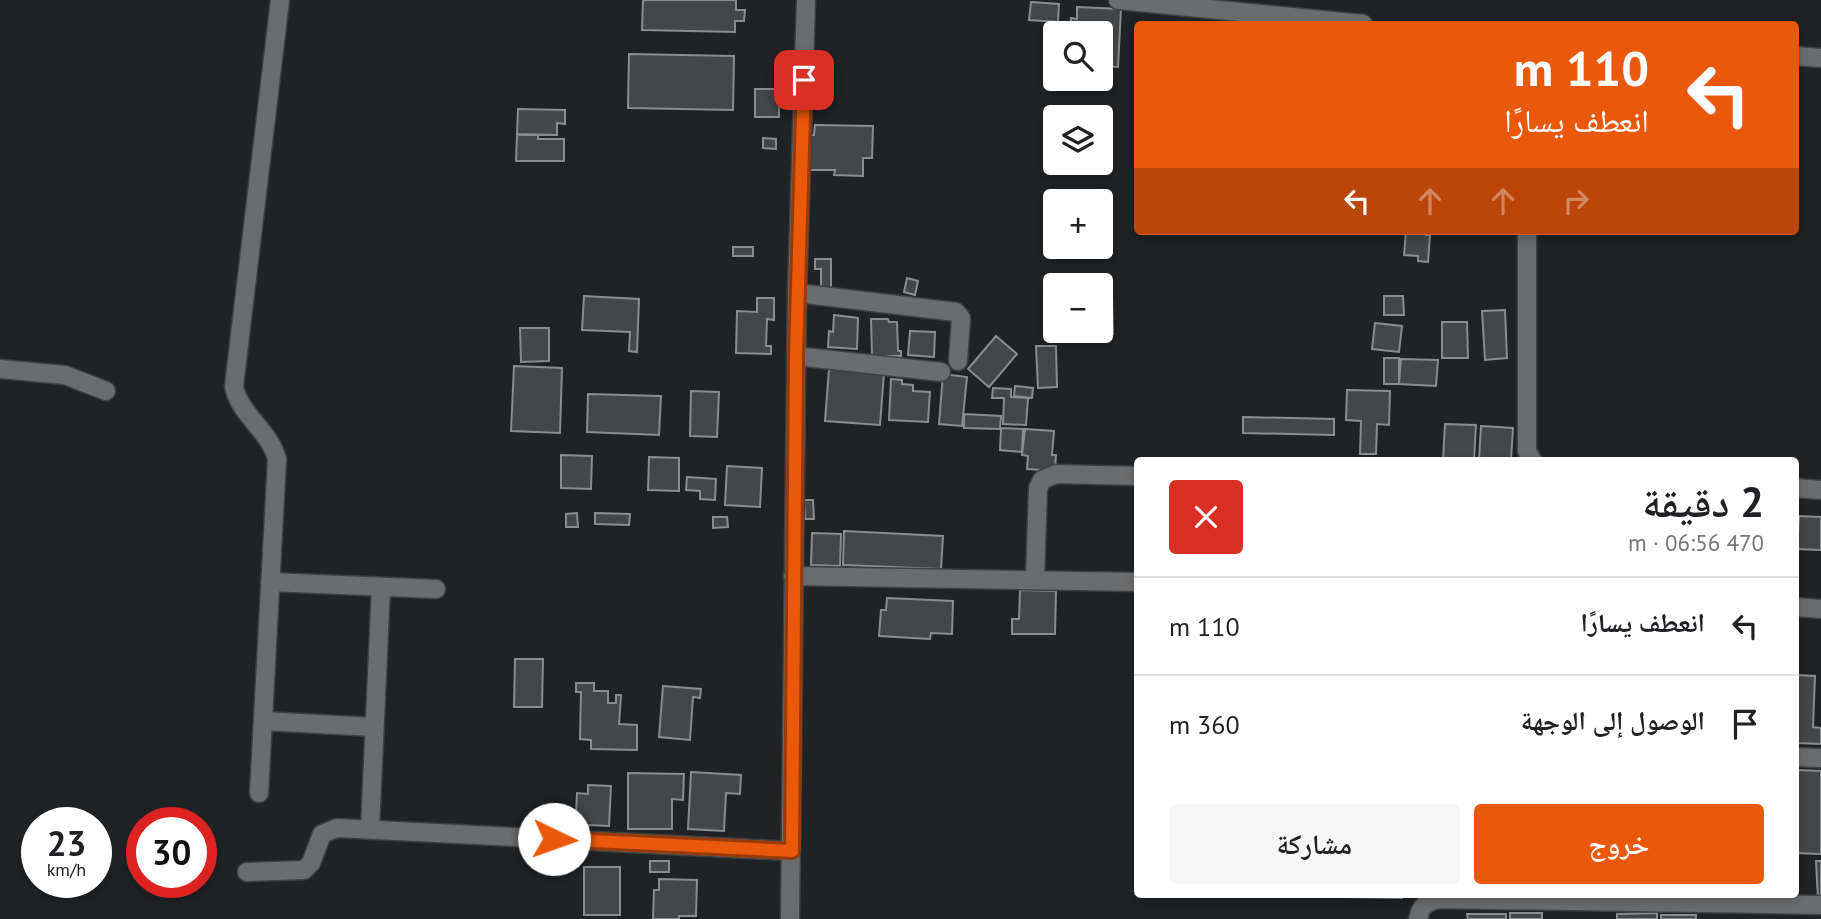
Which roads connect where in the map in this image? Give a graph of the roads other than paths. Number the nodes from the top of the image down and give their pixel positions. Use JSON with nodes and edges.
{"nodes":[{"id":1,"x":281,"y":0,"type":"edge"},
{"id":2,"x":806,"y":0,"type":"edge"},
{"id":3,"x":1118,"y":0,"type":"edge"},
{"id":4,"x":1332,"y":21,"type":"edge"},
{"id":5,"x":1799,"y":56,"type":"edge"},
{"id":6,"x":1821,"y":58,"type":"edge"},
{"id":7,"x":1527,"y":235,"type":"edge"},
{"id":8,"x":797,"y":293,"type":"junction"},
{"id":9,"x":796,"y":356,"type":"junction"},
{"id":10,"x":958,"y":361,"type":"dead end"},
{"id":11,"x":0,"y":369,"type":"edge"},
{"id":12,"x":942,"y":372,"type":"dead end"},
{"id":13,"x":106,"y":391,"type":"dead end"},
{"id":14,"x":1530,"y":457,"type":"edge"},
{"id":15,"x":1134,"y":476,"type":"edge"},
{"id":16,"x":1799,"y":488,"type":"edge"},
{"id":17,"x":1821,"y":490,"type":"edge"},
{"id":18,"x":793,"y":576,"type":"junction"},
{"id":19,"x":1035,"y":579,"type":"junction"},
{"id":20,"x":270,"y":582,"type":"junction"},
{"id":21,"x":1134,"y":582,"type":"edge"},
{"id":22,"x":381,"y":587,"type":"junction"},
{"id":23,"x":436,"y":589,"type":"dead end"},
{"id":24,"x":1799,"y":607,"type":"edge"},
{"id":25,"x":1821,"y":609,"type":"edge"},
{"id":26,"x":263,"y":721,"type":"junction"},
{"id":27,"x":374,"y":727,"type":"junction"},
{"id":28,"x":1799,"y":757,"type":"edge"},
{"id":29,"x":1821,"y":758,"type":"edge"},
{"id":30,"x":259,"y":793,"type":"dead end"},
{"id":31,"x":370,"y":829,"type":"junction"},
{"id":32,"x":792,"y":851,"type":"junction"},
{"id":33,"x":247,"y":872,"type":"dead end"},
{"id":34,"x":1821,"y":905,"type":"edge"},
{"id":35,"x":790,"y":919,"type":"edge"},
{"id":36,"x":1418,"y":919,"type":"edge"}],
"edges":[{"from":1,"to":20,"type":"street"},
{"from":2,"to":8,"type":"street"},
{"from":3,"to":4,"type":"street"},
{"from":5,"to":6,"type":"street"},
{"from":7,"to":14,"type":"street"},
{"from":8,"to":9,"type":"street"},
{"from":8,"to":10,"type":"street"},
{"from":9,"to":12,"type":"street"},
{"from":9,"to":18,"type":"street"},
{"from":11,"to":13,"type":"street"},
{"from":15,"to":19,"type":"street"},
{"from":16,"to":17,"type":"street"},
{"from":18,"to":19,"type":"street"},
{"from":18,"to":32,"type":"street"},
{"from":19,"to":21,"type":"street"},
{"from":20,"to":22,"type":"street"},
{"from":20,"to":26,"type":"street"},
{"from":22,"to":23,"type":"street"},
{"from":22,"to":27,"type":"street"},
{"from":24,"to":25,"type":"street"},
{"from":26,"to":27,"type":"street"},
{"from":26,"to":30,"type":"street"},
{"from":27,"to":31,"type":"street"},
{"from":28,"to":29,"type":"street"},
{"from":31,"to":32,"type":"street"},
{"from":31,"to":33,"type":"street"},
{"from":32,"to":35,"type":"street"},
{"from":34,"to":36,"type":"street"}]}
